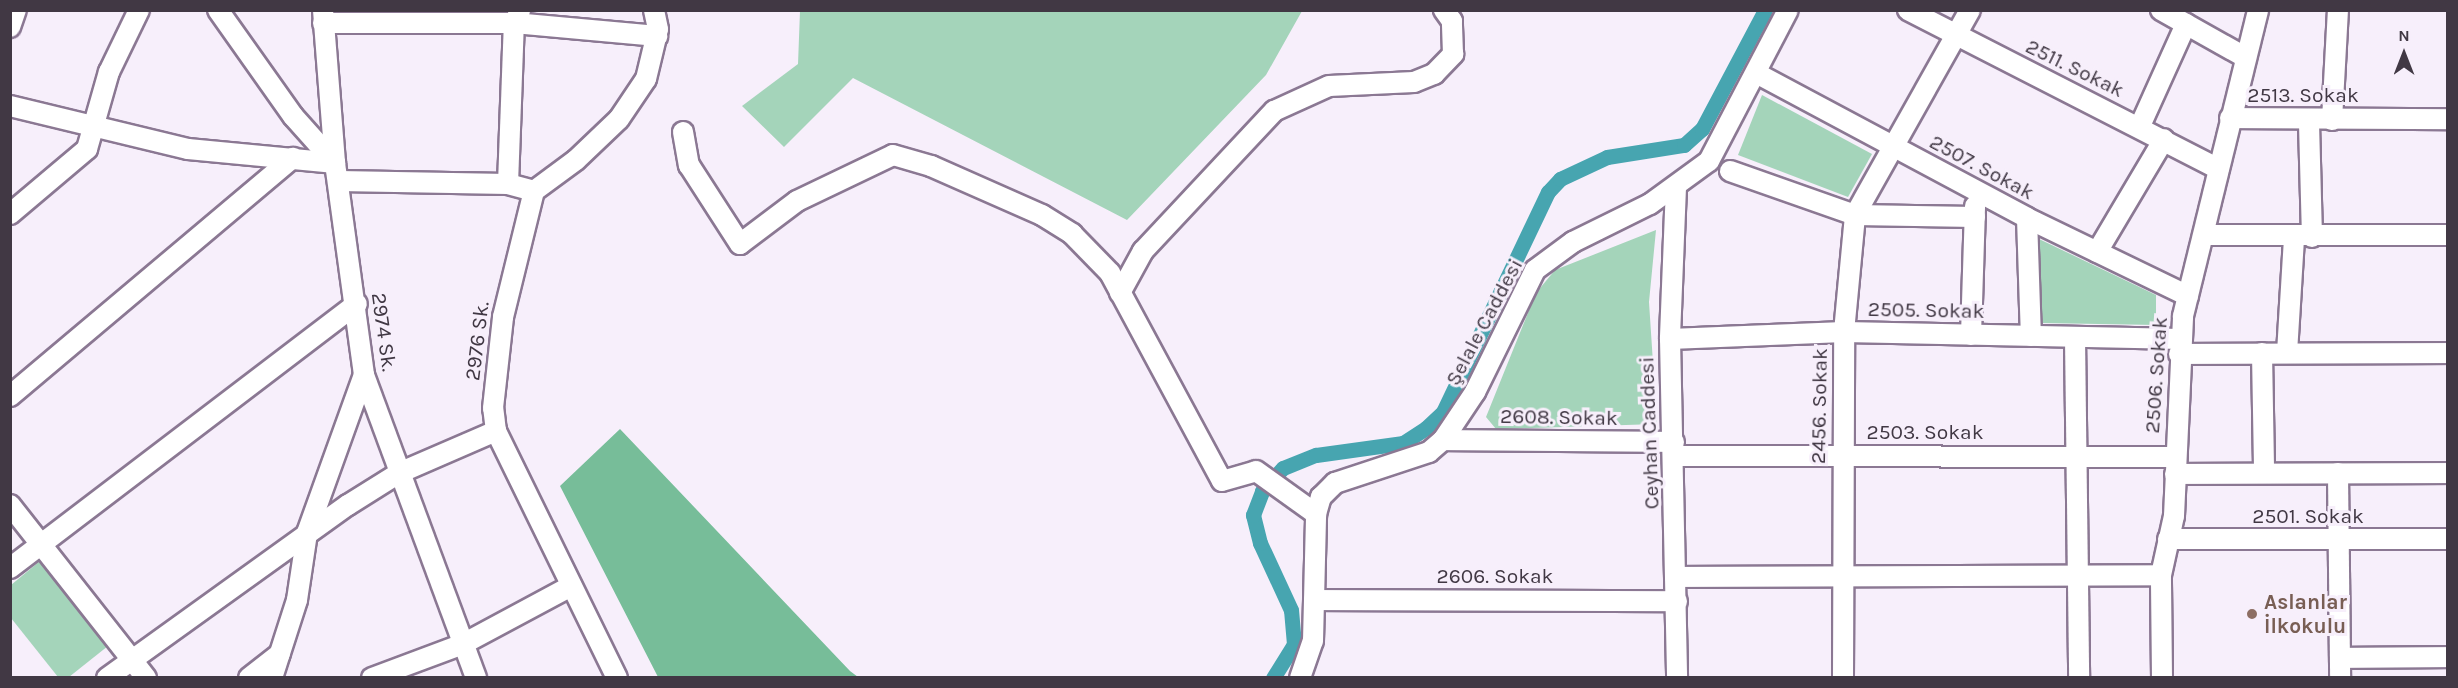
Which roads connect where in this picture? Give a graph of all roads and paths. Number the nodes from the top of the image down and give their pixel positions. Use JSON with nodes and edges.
{"nodes":[{"id":1,"x":16,"y":10,"type":"edge"},
{"id":2,"x":139,"y":10,"type":"edge"},
{"id":3,"x":218,"y":10,"type":"edge"},
{"id":4,"x":654,"y":10,"type":"edge"},
{"id":5,"x":1444,"y":10,"type":"edge"},
{"id":6,"x":1788,"y":10,"type":"edge"},
{"id":7,"x":1908,"y":10,"type":"edge"},
{"id":8,"x":1970,"y":10,"type":"edge"},
{"id":9,"x":2258,"y":10,"type":"edge"},
{"id":10,"x":2338,"y":10,"type":"edge"},
{"id":11,"x":2166,"y":12,"type":"edge"},
{"id":12,"x":323,"y":17,"type":"edge"},
{"id":13,"x":517,"y":17,"type":"edge"},
{"id":14,"x":2186,"y":24,"type":"junction"},
{"id":15,"x":10,"y":27,"type":"edge"},
{"id":16,"x":657,"y":36,"type":"junction"},
{"id":17,"x":1956,"y":36,"type":"junction"},
{"id":18,"x":2243,"y":56,"type":"junction"},
{"id":19,"x":1756,"y":73,"type":"junction"},
{"id":20,"x":10,"y":106,"type":"edge"},
{"id":21,"x":2230,"y":118,"type":"junction"},
{"id":22,"x":2448,"y":119,"type":"edge"},
{"id":23,"x":2332,"y":120,"type":"junction"},
{"id":24,"x":2309,"y":123,"type":"junction"},
{"id":25,"x":2140,"y":126,"type":"junction"},
{"id":26,"x":93,"y":127,"type":"junction"},
{"id":27,"x":683,"y":132,"type":"dead end"},
{"id":28,"x":2164,"y":139,"type":"junction"},
{"id":29,"x":1895,"y":147,"type":"junction"},
{"id":30,"x":293,"y":158,"type":"junction"},
{"id":31,"x":2219,"y":169,"type":"junction"},
{"id":32,"x":1730,"y":171,"type":"dead end"},
{"id":33,"x":337,"y":172,"type":"junction"},
{"id":34,"x":508,"y":184,"type":"junction"},
{"id":35,"x":1676,"y":187,"type":"junction"},
{"id":36,"x":1975,"y":189,"type":"junction"},
{"id":37,"x":534,"y":190,"type":"junction"},
{"id":38,"x":10,"y":214,"type":"edge"},
{"id":39,"x":1855,"y":215,"type":"junction"},
{"id":40,"x":1975,"y":217,"type":"junction"},
{"id":41,"x":2027,"y":218,"type":"junction"},
{"id":42,"x":2205,"y":235,"type":"junction"},
{"id":43,"x":2448,"y":235,"type":"edge"},
{"id":44,"x":2302,"y":237,"type":"junction"},
{"id":45,"x":2097,"y":252,"type":"junction"},
{"id":46,"x":1120,"y":293,"type":"junction"},
{"id":47,"x":2188,"y":296,"type":"junction"},
{"id":48,"x":357,"y":304,"type":"junction"},
{"id":49,"x":1844,"y":332,"type":"junction"},
{"id":50,"x":1971,"y":335,"type":"junction"},
{"id":51,"x":2031,"y":336,"type":"junction"},
{"id":52,"x":2075,"y":337,"type":"junction"},
{"id":53,"x":1670,"y":339,"type":"junction"},
{"id":54,"x":2179,"y":346,"type":"junction"},
{"id":55,"x":2262,"y":353,"type":"junction"},
{"id":56,"x":2287,"y":353,"type":"junction"},
{"id":57,"x":2448,"y":353,"type":"edge"},
{"id":58,"x":364,"y":375,"type":"junction"},
{"id":59,"x":10,"y":396,"type":"edge"},
{"id":60,"x":496,"y":431,"type":"junction"},
{"id":61,"x":1443,"y":440,"type":"junction"},
{"id":62,"x":1674,"y":449,"type":"junction"},
{"id":63,"x":1842,"y":456,"type":"junction"},
{"id":64,"x":2076,"y":456,"type":"junction"},
{"id":65,"x":2175,"y":465,"type":"junction"},
{"id":66,"x":2264,"y":472,"type":"junction"},
{"id":67,"x":399,"y":473,"type":"junction"},
{"id":68,"x":2338,"y":473,"type":"junction"},
{"id":69,"x":2448,"y":473,"type":"edge"},
{"id":70,"x":10,"y":505,"type":"edge"},
{"id":71,"x":1316,"y":514,"type":"junction"},
{"id":72,"x":307,"y":533,"type":"junction"},
{"id":73,"x":2168,"y":539,"type":"junction"},
{"id":74,"x":2448,"y":539,"type":"edge"},
{"id":75,"x":2341,"y":540,"type":"junction"},
{"id":76,"x":39,"y":544,"type":"junction"},
{"id":77,"x":10,"y":568,"type":"edge"},
{"id":78,"x":1842,"y":574,"type":"junction"},
{"id":79,"x":2078,"y":574,"type":"junction"},
{"id":80,"x":2161,"y":575,"type":"junction"},
{"id":81,"x":1675,"y":577,"type":"junction"},
{"id":82,"x":571,"y":586,"type":"junction"},
{"id":83,"x":1314,"y":600,"type":"junction"},
{"id":84,"x":1677,"y":601,"type":"junction"},
{"id":85,"x":463,"y":644,"type":"junction"},
{"id":86,"x":280,"y":654,"type":"junction"},
{"id":87,"x":2448,"y":657,"type":"edge"},
{"id":88,"x":130,"y":658,"type":"junction"},
{"id":89,"x":2340,"y":668,"type":"edge"},
{"id":90,"x":1306,"y":673,"type":"edge"},
{"id":91,"x":107,"y":678,"type":"edge"},
{"id":92,"x":146,"y":678,"type":"edge"},
{"id":93,"x":249,"y":678,"type":"edge"},
{"id":94,"x":272,"y":678,"type":"edge"},
{"id":95,"x":372,"y":678,"type":"edge"},
{"id":96,"x":476,"y":678,"type":"edge"},
{"id":97,"x":616,"y":678,"type":"edge"},
{"id":98,"x":1677,"y":678,"type":"edge"},
{"id":99,"x":1843,"y":678,"type":"edge"},
{"id":100,"x":2079,"y":678,"type":"edge"},
{"id":101,"x":2162,"y":678,"type":"edge"}],
"edges":[{"from":1,"to":15,"type":"street"},
{"from":2,"to":26,"type":"street"},
{"from":3,"to":33,"type":"street"},
{"from":4,"to":16,"type":"street"},
{"from":5,"to":46,"type":"street"},
{"from":6,"to":19,"type":"street","name":"Şelale Caddesi"},
{"from":7,"to":17,"type":"street","name":"2511. Sokak"},
{"from":8,"to":17,"type":"street","name":"2456. Sokak"},
{"from":9,"to":18,"type":"street","name":"2506. Sokak"},
{"from":10,"to":23,"type":"street"},
{"from":11,"to":14,"type":"street","name":"2513. Sokak"},
{"from":12,"to":13,"type":"street"},
{"from":12,"to":33,"type":"street","name":"2974 Sk."},
{"from":13,"to":16,"type":"street"},
{"from":13,"to":34,"type":"street"},
{"from":14,"to":18,"type":"street","name":"2513. Sokak"},
{"from":14,"to":25,"type":"street"},
{"from":16,"to":37,"type":"street"},
{"from":17,"to":25,"type":"street","name":"2511. Sokak"},
{"from":17,"to":29,"type":"street","name":"2456. Sokak"},
{"from":18,"to":21,"type":"street","name":"2506. Sokak"},
{"from":19,"to":29,"type":"street","name":"2507. Sokak"},
{"from":19,"to":35,"type":"street","name":"Şelale Caddesi"},
{"from":20,"to":26,"type":"street"},
{"from":21,"to":24,"type":"street","name":"2513. Sokak"},
{"from":21,"to":31,"type":"street","name":"2506. Sokak"},
{"from":22,"to":23,"type":"street","name":"2513. Sokak"},
{"from":23,"to":24,"type":"street","name":"2513. Sokak"},
{"from":24,"to":44,"type":"street"},
{"from":25,"to":28,"type":"street","name":"2511. Sokak"},
{"from":26,"to":30,"type":"street"},
{"from":26,"to":38,"type":"street"},
{"from":27,"to":46,"type":"street"},
{"from":28,"to":31,"type":"street","name":"2511. Sokak"},
{"from":28,"to":45,"type":"street"},
{"from":29,"to":36,"type":"street","name":"2507. Sokak"},
{"from":29,"to":39,"type":"street","name":"2456. Sokak"},
{"from":30,"to":33,"type":"street"},
{"from":30,"to":59,"type":"street"},
{"from":31,"to":42,"type":"street","name":"2506. Sokak"},
{"from":32,"to":39,"type":"street"},
{"from":33,"to":34,"type":"street"},
{"from":33,"to":48,"type":"street","name":"2974 Sk."},
{"from":34,"to":37,"type":"street"},
{"from":35,"to":53,"type":"street","name":"Ceyhan Caddesi"},
{"from":35,"to":61,"type":"street","name":"Şelale Caddesi"},
{"from":36,"to":40,"type":"street"},
{"from":36,"to":41,"type":"street","name":"2507. Sokak"},
{"from":37,"to":60,"type":"street","name":"2976 Sk."},
{"from":39,"to":40,"type":"street"},
{"from":39,"to":49,"type":"street","name":"2456. Sokak"},
{"from":40,"to":50,"type":"street"},
{"from":41,"to":45,"type":"street","name":"2507. Sokak"},
{"from":41,"to":51,"type":"street"},
{"from":42,"to":44,"type":"street"},
{"from":42,"to":47,"type":"street","name":"2506. Sokak"},
{"from":43,"to":44,"type":"street"},
{"from":44,"to":56,"type":"street"},
{"from":45,"to":47,"type":"street","name":"2507. Sokak"},
{"from":46,"to":71,"type":"street"},
{"from":47,"to":54,"type":"street","name":"2506. Sokak"},
{"from":48,"to":58,"type":"street","name":"2974 Sk."},
{"from":48,"to":76,"type":"street"},
{"from":49,"to":50,"type":"street","name":"2505. Sokak"},
{"from":49,"to":53,"type":"street","name":"2505. Sokak"},
{"from":49,"to":63,"type":"street","name":"2456. Sokak"},
{"from":50,"to":51,"type":"street","name":"2505. Sokak"},
{"from":51,"to":52,"type":"street","name":"2505. Sokak"},
{"from":52,"to":54,"type":"street","name":"2505. Sokak"},
{"from":52,"to":64,"type":"street"},
{"from":53,"to":62,"type":"street","name":"Ceyhan Caddesi"},
{"from":54,"to":55,"type":"street","name":"2505. Sokak"},
{"from":54,"to":65,"type":"street","name":"2506. Sokak"},
{"from":55,"to":56,"type":"street","name":"2505. Sokak"},
{"from":55,"to":66,"type":"street"},
{"from":56,"to":57,"type":"street","name":"2505. Sokak"},
{"from":58,"to":67,"type":"street","name":"2974 Sk."},
{"from":58,"to":72,"type":"street"},
{"from":60,"to":67,"type":"street"},
{"from":60,"to":82,"type":"street","name":"2976 Sk."},
{"from":61,"to":62,"type":"street","name":"2608. Sokak"},
{"from":61,"to":71,"type":"street","name":"Şelale Caddesi"},
{"from":62,"to":63,"type":"street","name":"2503. Sokak"},
{"from":62,"to":81,"type":"street","name":"Ceyhan Caddesi"},
{"from":63,"to":64,"type":"street","name":"2503. Sokak"},
{"from":63,"to":78,"type":"street","name":"2456. Sokak"},
{"from":64,"to":65,"type":"street","name":"2503. Sokak"},
{"from":64,"to":79,"type":"street"},
{"from":65,"to":66,"type":"street","name":"2503. Sokak"},
{"from":65,"to":73,"type":"street","name":"2506. Sokak"},
{"from":66,"to":68,"type":"street","name":"2503. Sokak"},
{"from":67,"to":72,"type":"street"},
{"from":67,"to":85,"type":"street","name":"2974 Sk."},
{"from":68,"to":69,"type":"street","name":"2503. Sokak"},
{"from":68,"to":75,"type":"street"},
{"from":70,"to":76,"type":"street"},
{"from":71,"to":83,"type":"street","name":"Şelale Caddesi"},
{"from":72,"to":86,"type":"street"},
{"from":72,"to":88,"type":"street"},
{"from":73,"to":75,"type":"street","name":"2501. Sokak"},
{"from":73,"to":80,"type":"street","name":"2506. Sokak"},
{"from":74,"to":75,"type":"street","name":"2501. Sokak"},
{"from":75,"to":89,"type":"street"},
{"from":76,"to":77,"type":"street"},
{"from":76,"to":88,"type":"street"},
{"from":78,"to":79,"type":"street"},
{"from":78,"to":81,"type":"street"},
{"from":78,"to":99,"type":"street","name":"2456. Sokak"},
{"from":79,"to":80,"type":"street"},
{"from":79,"to":100,"type":"street"},
{"from":80,"to":101,"type":"street","name":"2506. Sokak"},
{"from":81,"to":84,"type":"street","name":"Ceyhan Caddesi"},
{"from":82,"to":85,"type":"street"},
{"from":82,"to":97,"type":"street","name":"2976 Sk."},
{"from":83,"to":84,"type":"street","name":"2606. Sokak"},
{"from":83,"to":90,"type":"street","name":"Şelale Caddesi"},
{"from":84,"to":98,"type":"street","name":"Ceyhan Caddesi"},
{"from":85,"to":95,"type":"street"},
{"from":85,"to":96,"type":"street","name":"2974 Sk."},
{"from":86,"to":93,"type":"street"},
{"from":86,"to":94,"type":"street"},
{"from":87,"to":89,"type":"street"},
{"from":88,"to":91,"type":"street"},
{"from":88,"to":92,"type":"street"}]}
